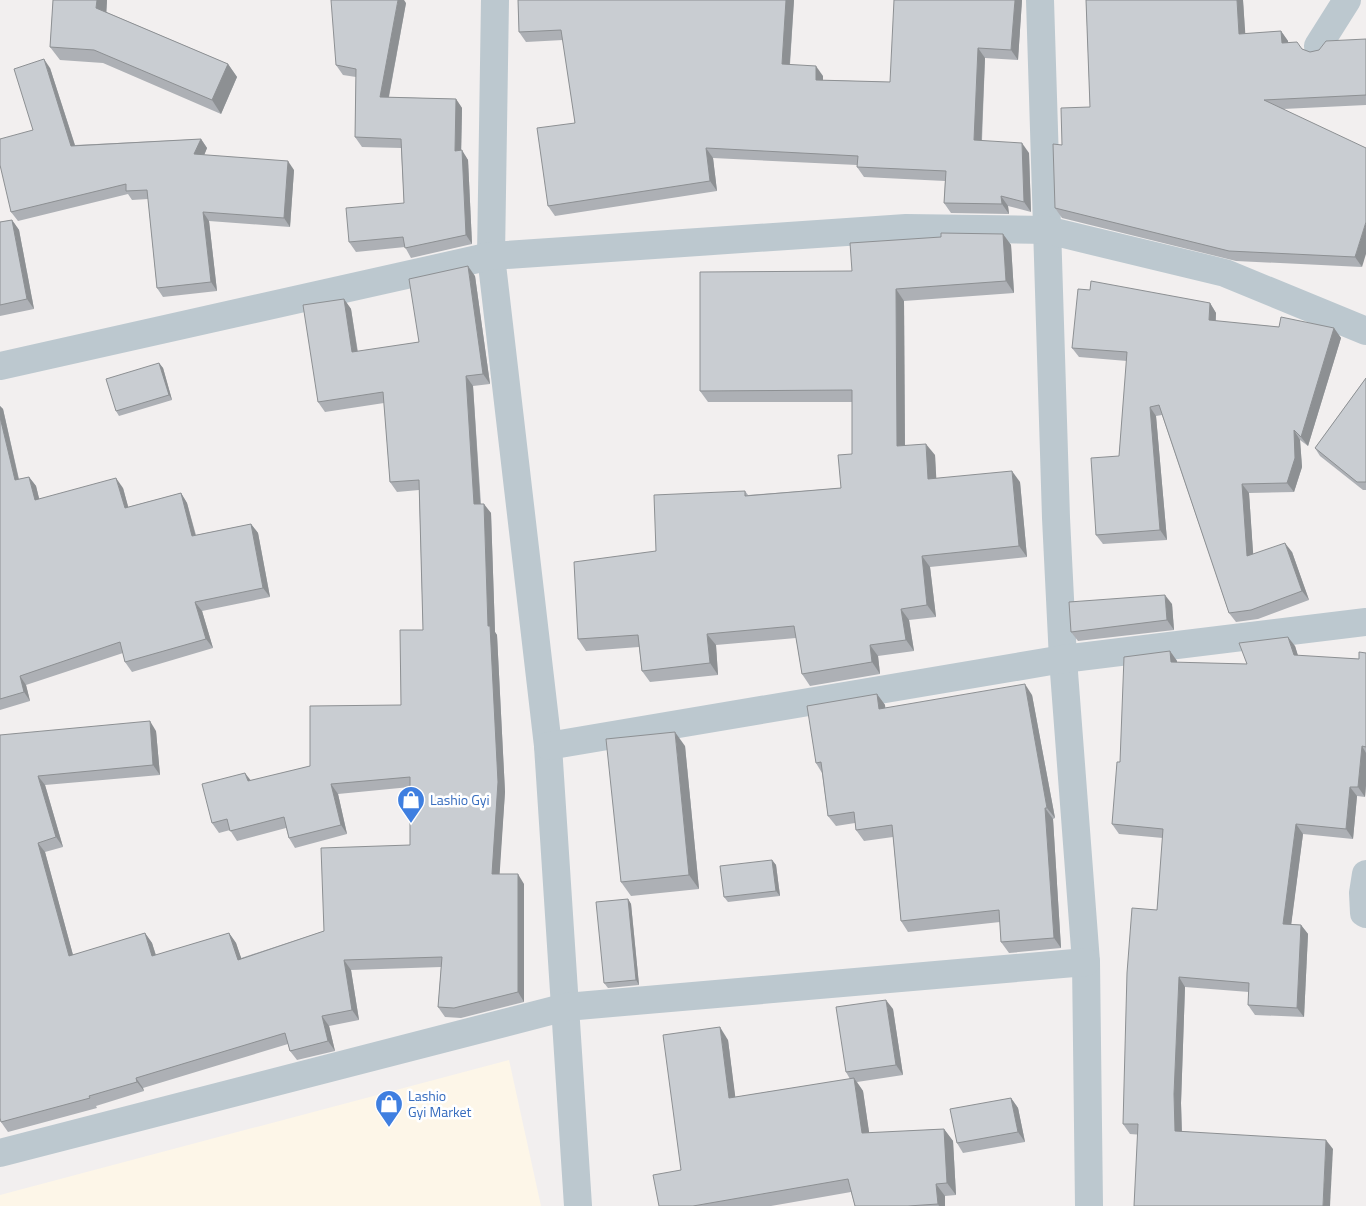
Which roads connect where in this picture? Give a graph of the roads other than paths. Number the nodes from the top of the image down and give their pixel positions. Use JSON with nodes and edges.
{"nodes":[{"id":1,"x":495,"y":0,"type":"edge"},
{"id":2,"x":1040,"y":0,"type":"edge"},
{"id":3,"x":1347,"y":0,"type":"edge"},
{"id":4,"x":1318,"y":46,"type":"dead end"},
{"id":5,"x":1047,"y":230,"type":"junction"},
{"id":6,"x":492,"y":256,"type":"junction"},
{"id":7,"x":1366,"y":331,"type":"edge"},
{"id":8,"x":0,"y":366,"type":"edge"},
{"id":9,"x":1366,"y":622,"type":"edge"},
{"id":10,"x":1063,"y":659,"type":"junction"},
{"id":11,"x":548,"y":746,"type":"junction"},
{"id":12,"x":1366,"y":874,"type":"edge"},
{"id":13,"x":1366,"y":914,"type":"edge"},
{"id":14,"x":1086,"y":962,"type":"junction"},
{"id":15,"x":566,"y":1007,"type":"junction"},
{"id":16,"x":0,"y":1153,"type":"edge"},
{"id":17,"x":578,"y":1206,"type":"edge"},
{"id":18,"x":1089,"y":1206,"type":"edge"}],
"edges":[{"from":1,"to":6,"type":"street"},
{"from":2,"to":5,"type":"street"},
{"from":3,"to":4,"type":"street"},
{"from":5,"to":6,"type":"street"},
{"from":5,"to":7,"type":"street"},
{"from":5,"to":10,"type":"street"},
{"from":6,"to":8,"type":"street"},
{"from":6,"to":11,"type":"street"},
{"from":9,"to":10,"type":"street"},
{"from":10,"to":11,"type":"street"},
{"from":10,"to":14,"type":"street"},
{"from":11,"to":15,"type":"street"},
{"from":12,"to":13,"type":"street"},
{"from":14,"to":15,"type":"street"},
{"from":14,"to":18,"type":"street"},
{"from":15,"to":16,"type":"street"},
{"from":15,"to":17,"type":"street"}]}
